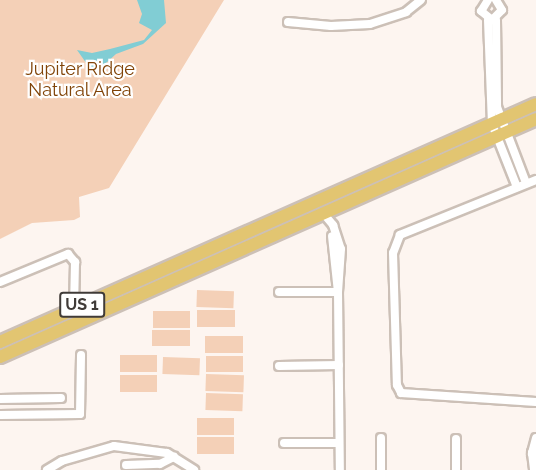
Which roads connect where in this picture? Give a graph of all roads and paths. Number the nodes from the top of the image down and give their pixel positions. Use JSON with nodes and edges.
{"nodes":[{"id":1,"x":421,"y":0,"type":"edge"},
{"id":2,"x":488,"y":0,"type":"edge"},
{"id":3,"x":496,"y":0,"type":"edge"},
{"id":4,"x":492,"y":20,"type":"junction"},
{"id":5,"x":288,"y":22,"type":"dead end"},
{"id":6,"x":536,"y":104,"type":"edge"},
{"id":7,"x":536,"y":119,"type":"edge"},
{"id":8,"x":496,"y":122,"type":"junction"},
{"id":9,"x":501,"y":135,"type":"junction"},
{"id":10,"x":514,"y":166,"type":"junction"},
{"id":11,"x":536,"y":180,"type":"edge"},
{"id":12,"x":526,"y":183,"type":"junction"},
{"id":13,"x":517,"y":187,"type":"junction"},
{"id":14,"x":319,"y":200,"type":"junction"},
{"id":15,"x":323,"y":213,"type":"junction"},
{"id":16,"x":332,"y":236,"type":"junction"},
{"id":17,"x":341,"y":255,"type":"junction"},
{"id":18,"x":0,"y":282,"type":"edge"},
{"id":19,"x":279,"y":292,"type":"dead end"},
{"id":20,"x":338,"y":292,"type":"junction"},
{"id":21,"x":74,"y":308,"type":"junction"},
{"id":22,"x":0,"y":342,"type":"edge"},
{"id":23,"x":81,"y":355,"type":"dead end"},
{"id":24,"x":0,"y":357,"type":"edge"},
{"id":25,"x":339,"y":365,"type":"junction"},
{"id":26,"x":279,"y":366,"type":"dead end"},
{"id":27,"x":61,"y":398,"type":"dead end"},
{"id":28,"x":0,"y":399,"type":"edge"},
{"id":29,"x":536,"y":402,"type":"edge"},
{"id":30,"x":0,"y":415,"type":"edge"},
{"id":31,"x":381,"y":438,"type":"dead end"},
{"id":32,"x":536,"y":438,"type":"edge"},
{"id":33,"x":456,"y":439,"type":"dead end"},
{"id":34,"x":284,"y":443,"type":"dead end"},
{"id":35,"x":339,"y":443,"type":"junction"},
{"id":36,"x":534,"y":453,"type":"edge"},
{"id":37,"x":174,"y":457,"type":"junction"},
{"id":38,"x":126,"y":465,"type":"dead end"},
{"id":39,"x":47,"y":470,"type":"edge"},
{"id":40,"x":194,"y":470,"type":"edge"},
{"id":41,"x":340,"y":470,"type":"edge"},
{"id":42,"x":381,"y":470,"type":"edge"},
{"id":43,"x":456,"y":470,"type":"edge"},
{"id":44,"x":534,"y":470,"type":"edge"}],
"edges":[{"from":1,"to":5,"type":"street"},
{"from":2,"to":4,"type":"street"},
{"from":3,"to":4,"type":"street"},
{"from":4,"to":8,"type":"street"},
{"from":6,"to":8,"type":"main road","number":"US 1"},
{"from":7,"to":9,"type":"main road","number":"US 1"},
{"from":8,"to":9,"type":"street"},
{"from":8,"to":14,"type":"main road","number":"US 1"},
{"from":9,"to":10,"type":"street"},
{"from":9,"to":15,"type":"main road","number":"US 1"},
{"from":10,"to":12,"type":"street"},
{"from":10,"to":13,"type":"street"},
{"from":11,"to":12,"type":"street"},
{"from":12,"to":13,"type":"street"},
{"from":13,"to":29,"type":"street"},
{"from":14,"to":15,"type":"street"},
{"from":14,"to":21,"type":"main road","number":"US 1"},
{"from":15,"to":16,"type":"street"},
{"from":15,"to":17,"type":"street"},
{"from":15,"to":24,"type":"main road","number":"US 1"},
{"from":16,"to":17,"type":"street"},
{"from":16,"to":20,"type":"street"},
{"from":17,"to":20,"type":"street"},
{"from":18,"to":21,"type":"street"},
{"from":19,"to":20,"type":"street"},
{"from":20,"to":25,"type":"street"},
{"from":21,"to":22,"type":"main road","number":"US 1"},
{"from":23,"to":30,"type":"street"},
{"from":25,"to":26,"type":"street"},
{"from":25,"to":35,"type":"street"},
{"from":27,"to":28,"type":"street"},
{"from":31,"to":42,"type":"street"},
{"from":32,"to":36,"type":"street"},
{"from":33,"to":43,"type":"street"},
{"from":34,"to":35,"type":"street"},
{"from":35,"to":41,"type":"street"},
{"from":36,"to":44,"type":"street"},
{"from":37,"to":38,"type":"street"},
{"from":37,"to":39,"type":"street"},
{"from":37,"to":40,"type":"street"}]}
